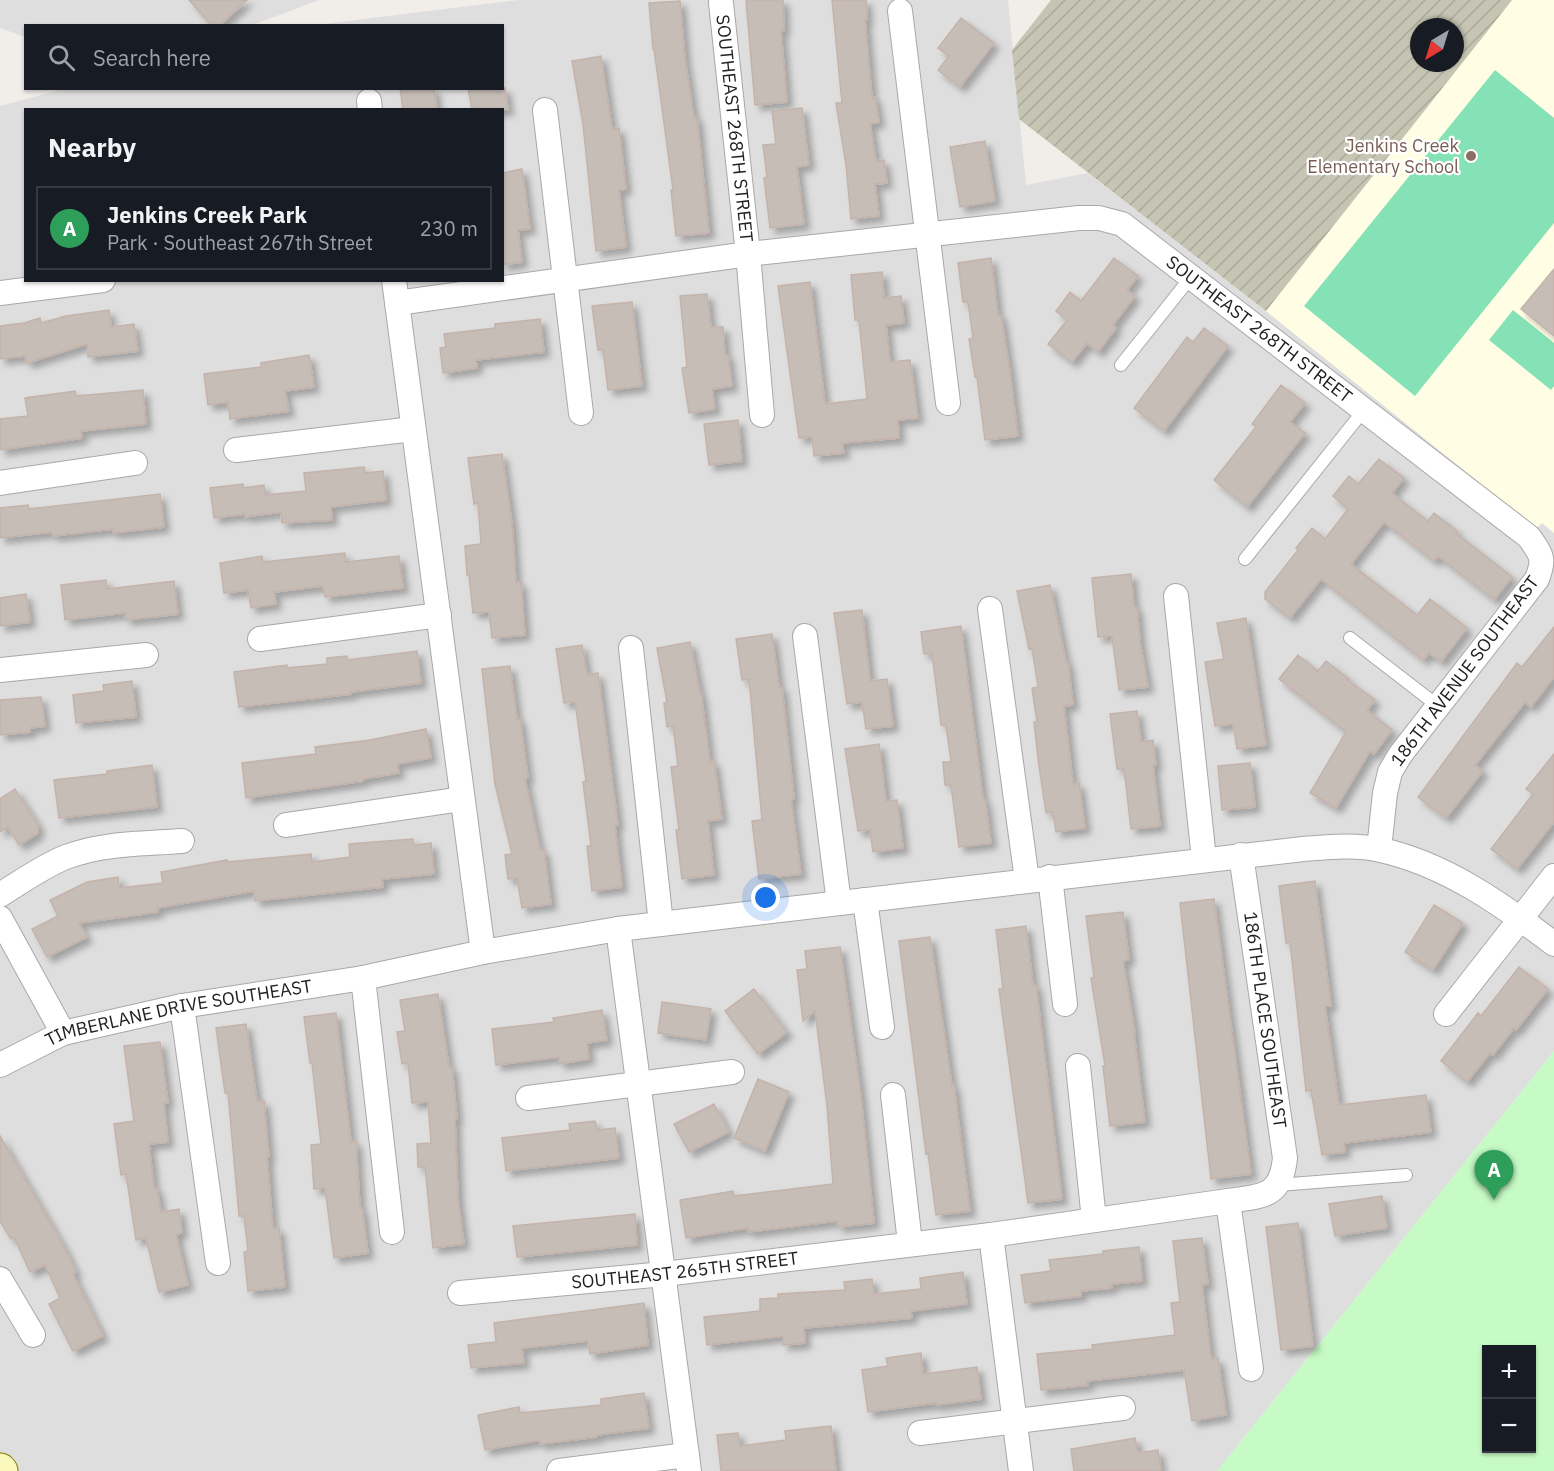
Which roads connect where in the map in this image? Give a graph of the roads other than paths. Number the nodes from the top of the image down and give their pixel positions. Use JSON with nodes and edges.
{"nodes":[{"id":1,"x":721,"y":3,"type":"dead end"},
{"id":2,"x":900,"y":11,"type":"dead end"},
{"id":3,"x":545,"y":110,"type":"dead end"},
{"id":4,"x":927,"y":235,"type":"junction"},
{"id":5,"x":748,"y":254,"type":"junction"},
{"id":6,"x":1191,"y":278,"type":"junction"},
{"id":7,"x":566,"y":280,"type":"junction"},
{"id":8,"x":87,"y":282,"type":"edge"},
{"id":9,"x":396,"y":292,"type":"edge"},
{"id":10,"x":0,"y":293,"type":"edge"},
{"id":11,"x":1121,"y":365,"type":"dead end"},
{"id":12,"x":948,"y":403,"type":"dead end"},
{"id":13,"x":1364,"y":410,"type":"junction"},
{"id":14,"x":581,"y":412,"type":"dead end"},
{"id":15,"x":762,"y":415,"type":"dead end"},
{"id":16,"x":413,"y":429,"type":"junction"},
{"id":17,"x":236,"y":450,"type":"dead end"},
{"id":18,"x":135,"y":463,"type":"dead end"},
{"id":19,"x":0,"y":483,"type":"edge"},
{"id":20,"x":1245,"y":559,"type":"dead end"},
{"id":21,"x":1542,"y":564,"type":"joint"},
{"id":22,"x":1176,"y":596,"type":"dead end"},
{"id":23,"x":990,"y":609,"type":"dead end"},
{"id":24,"x":439,"y":615,"type":"junction"},
{"id":25,"x":805,"y":636,"type":"dead end"},
{"id":26,"x":1350,"y":638,"type":"dead end"},
{"id":27,"x":260,"y":639,"type":"dead end"},
{"id":28,"x":631,"y":648,"type":"dead end"},
{"id":29,"x":146,"y":655,"type":"dead end"},
{"id":30,"x":0,"y":670,"type":"edge"},
{"id":31,"x":1438,"y":706,"type":"junction"},
{"id":32,"x":462,"y":799,"type":"junction"},
{"id":33,"x":285,"y":825,"type":"dead end"},
{"id":34,"x":182,"y":841,"type":"dead end"},
{"id":35,"x":1379,"y":849,"type":"junction"},
{"id":36,"x":1241,"y":855,"type":"junction"},
{"id":37,"x":1204,"y":859,"type":"junction"},
{"id":38,"x":1554,"y":876,"type":"edge"},
{"id":39,"x":1038,"y":879,"type":"junction"},
{"id":40,"x":0,"y":895,"type":"edge"},
{"id":41,"x":865,"y":900,"type":"junction"},
{"id":42,"x":839,"y":903,"type":"junction"},
{"id":43,"x":0,"y":918,"type":"edge"},
{"id":44,"x":1521,"y":918,"type":"junction"},
{"id":45,"x":661,"y":924,"type":"junction"},
{"id":46,"x":618,"y":929,"type":"junction"},
{"id":47,"x":1554,"y":944,"type":"edge"},
{"id":48,"x":483,"y":952,"type":"junction"},
{"id":49,"x":363,"y":978,"type":"junction"},
{"id":50,"x":1065,"y":1004,"type":"dead end"},
{"id":51,"x":182,"y":1006,"type":"junction"},
{"id":52,"x":1446,"y":1014,"type":"dead end"},
{"id":53,"x":882,"y":1027,"type":"dead end"},
{"id":54,"x":63,"y":1033,"type":"junction"},
{"id":55,"x":0,"y":1065,"type":"edge"},
{"id":56,"x":1078,"y":1066,"type":"dead end"},
{"id":57,"x":732,"y":1072,"type":"dead end"},
{"id":58,"x":638,"y":1083,"type":"junction"},
{"id":59,"x":893,"y":1095,"type":"dead end"},
{"id":60,"x":528,"y":1098,"type":"dead end"},
{"id":61,"x":1406,"y":1175,"type":"dead end"},
{"id":62,"x":1278,"y":1185,"type":"junction"},
{"id":63,"x":1228,"y":1201,"type":"junction"},
{"id":64,"x":1094,"y":1220,"type":"junction"},
{"id":65,"x":392,"y":1232,"type":"dead end"},
{"id":66,"x":991,"y":1235,"type":"junction"},
{"id":67,"x":910,"y":1243,"type":"junction"},
{"id":68,"x":218,"y":1263,"type":"dead end"},
{"id":69,"x":664,"y":1274,"type":"junction"},
{"id":70,"x":0,"y":1279,"type":"edge"},
{"id":71,"x":460,"y":1293,"type":"dead end"},
{"id":72,"x":33,"y":1335,"type":"dead end"},
{"id":73,"x":1251,"y":1369,"type":"dead end"},
{"id":74,"x":1123,"y":1408,"type":"dead end"},
{"id":75,"x":1014,"y":1422,"type":"junction"},
{"id":76,"x":920,"y":1433,"type":"dead end"},
{"id":77,"x":688,"y":1463,"type":"edge"},
{"id":78,"x":559,"y":1471,"type":"edge"},
{"id":79,"x":1021,"y":1471,"type":"edge"}],
"edges":[{"from":1,"to":5,"type":"street","name":"SOUTHEAST 268TH STREET"},
{"from":2,"to":4,"type":"street"},
{"from":3,"to":7,"type":"street"},
{"from":4,"to":5,"type":"street","name":"SOUTHEAST 268TH STREET"},
{"from":4,"to":6,"type":"street","name":"SOUTHEAST 268TH STREET"},
{"from":4,"to":12,"type":"street"},
{"from":5,"to":7,"type":"street","name":"SOUTHEAST 268TH STREET"},
{"from":5,"to":15,"type":"street","name":"SOUTHEAST 268TH STREET"},
{"from":6,"to":11,"type":"lane"},
{"from":6,"to":13,"type":"street","name":"SOUTHEAST 268TH STREET"},
{"from":7,"to":9,"type":"street","name":"SOUTHEAST 268TH STREET"},
{"from":7,"to":14,"type":"street"},
{"from":8,"to":10,"type":"street"},
{"from":9,"to":16,"type":"street"},
{"from":13,"to":20,"type":"lane"},
{"from":13,"to":21,"type":"street","name":"SOUTHEAST 268TH STREET"},
{"from":16,"to":17,"type":"street"},
{"from":16,"to":24,"type":"street"},
{"from":18,"to":19,"type":"street"},
{"from":21,"to":31,"type":"street","name":"186TH AVENUE SOUTHEAST"},
{"from":22,"to":37,"type":"street"},
{"from":23,"to":39,"type":"street"},
{"from":24,"to":27,"type":"street"},
{"from":24,"to":32,"type":"street"},
{"from":25,"to":42,"type":"street"},
{"from":26,"to":31,"type":"lane"},
{"from":28,"to":45,"type":"street"},
{"from":29,"to":30,"type":"street"},
{"from":31,"to":35,"type":"street","name":"186TH AVENUE SOUTHEAST"},
{"from":32,"to":33,"type":"street"},
{"from":32,"to":48,"type":"street"},
{"from":34,"to":40,"type":"street"},
{"from":35,"to":36,"type":"street","name":"TIMBERLANE DRIVE SOUTHEAST"},
{"from":35,"to":44,"type":"street","name":"TIMBERLANE DRIVE SOUTHEAST"},
{"from":36,"to":37,"type":"street","name":"TIMBERLANE DRIVE SOUTHEAST"},
{"from":36,"to":62,"type":"street","name":"186TH PLACE SOUTHEAST"},
{"from":37,"to":39,"type":"street","name":"TIMBERLANE DRIVE SOUTHEAST"},
{"from":38,"to":44,"type":"street"},
{"from":39,"to":41,"type":"street","name":"TIMBERLANE DRIVE SOUTHEAST"},
{"from":39,"to":50,"type":"street"},
{"from":41,"to":42,"type":"street","name":"TIMBERLANE DRIVE SOUTHEAST"},
{"from":41,"to":53,"type":"street"},
{"from":42,"to":45,"type":"street","name":"TIMBERLANE DRIVE SOUTHEAST"},
{"from":43,"to":54,"type":"street"},
{"from":44,"to":47,"type":"street","name":"TIMBERLANE DRIVE SOUTHEAST"},
{"from":44,"to":52,"type":"street"},
{"from":45,"to":46,"type":"street","name":"TIMBERLANE DRIVE SOUTHEAST"},
{"from":46,"to":48,"type":"street","name":"TIMBERLANE DRIVE SOUTHEAST"},
{"from":46,"to":58,"type":"street"},
{"from":48,"to":49,"type":"street","name":"TIMBERLANE DRIVE SOUTHEAST"},
{"from":49,"to":51,"type":"street","name":"TIMBERLANE DRIVE SOUTHEAST"},
{"from":49,"to":65,"type":"street"},
{"from":51,"to":54,"type":"street","name":"TIMBERLANE DRIVE SOUTHEAST"},
{"from":51,"to":68,"type":"street"},
{"from":54,"to":55,"type":"street","name":"TIMBERLANE DRIVE SOUTHEAST"},
{"from":56,"to":64,"type":"street"},
{"from":57,"to":58,"type":"street"},
{"from":58,"to":60,"type":"street"},
{"from":58,"to":69,"type":"street"},
{"from":59,"to":67,"type":"street"},
{"from":61,"to":62,"type":"lane"},
{"from":62,"to":63,"type":"street","name":"SOUTHEAST 265TH STREET"},
{"from":63,"to":64,"type":"street","name":"SOUTHEAST 265TH STREET"},
{"from":63,"to":73,"type":"street"},
{"from":64,"to":66,"type":"street","name":"SOUTHEAST 265TH STREET"},
{"from":66,"to":67,"type":"street","name":"SOUTHEAST 265TH STREET"},
{"from":66,"to":75,"type":"street"},
{"from":67,"to":69,"type":"street","name":"SOUTHEAST 265TH STREET"},
{"from":69,"to":71,"type":"street","name":"SOUTHEAST 265TH STREET"},
{"from":69,"to":77,"type":"street"},
{"from":70,"to":72,"type":"street"},
{"from":74,"to":75,"type":"street"},
{"from":75,"to":76,"type":"street"},
{"from":75,"to":79,"type":"street"},
{"from":77,"to":78,"type":"street"}]}
